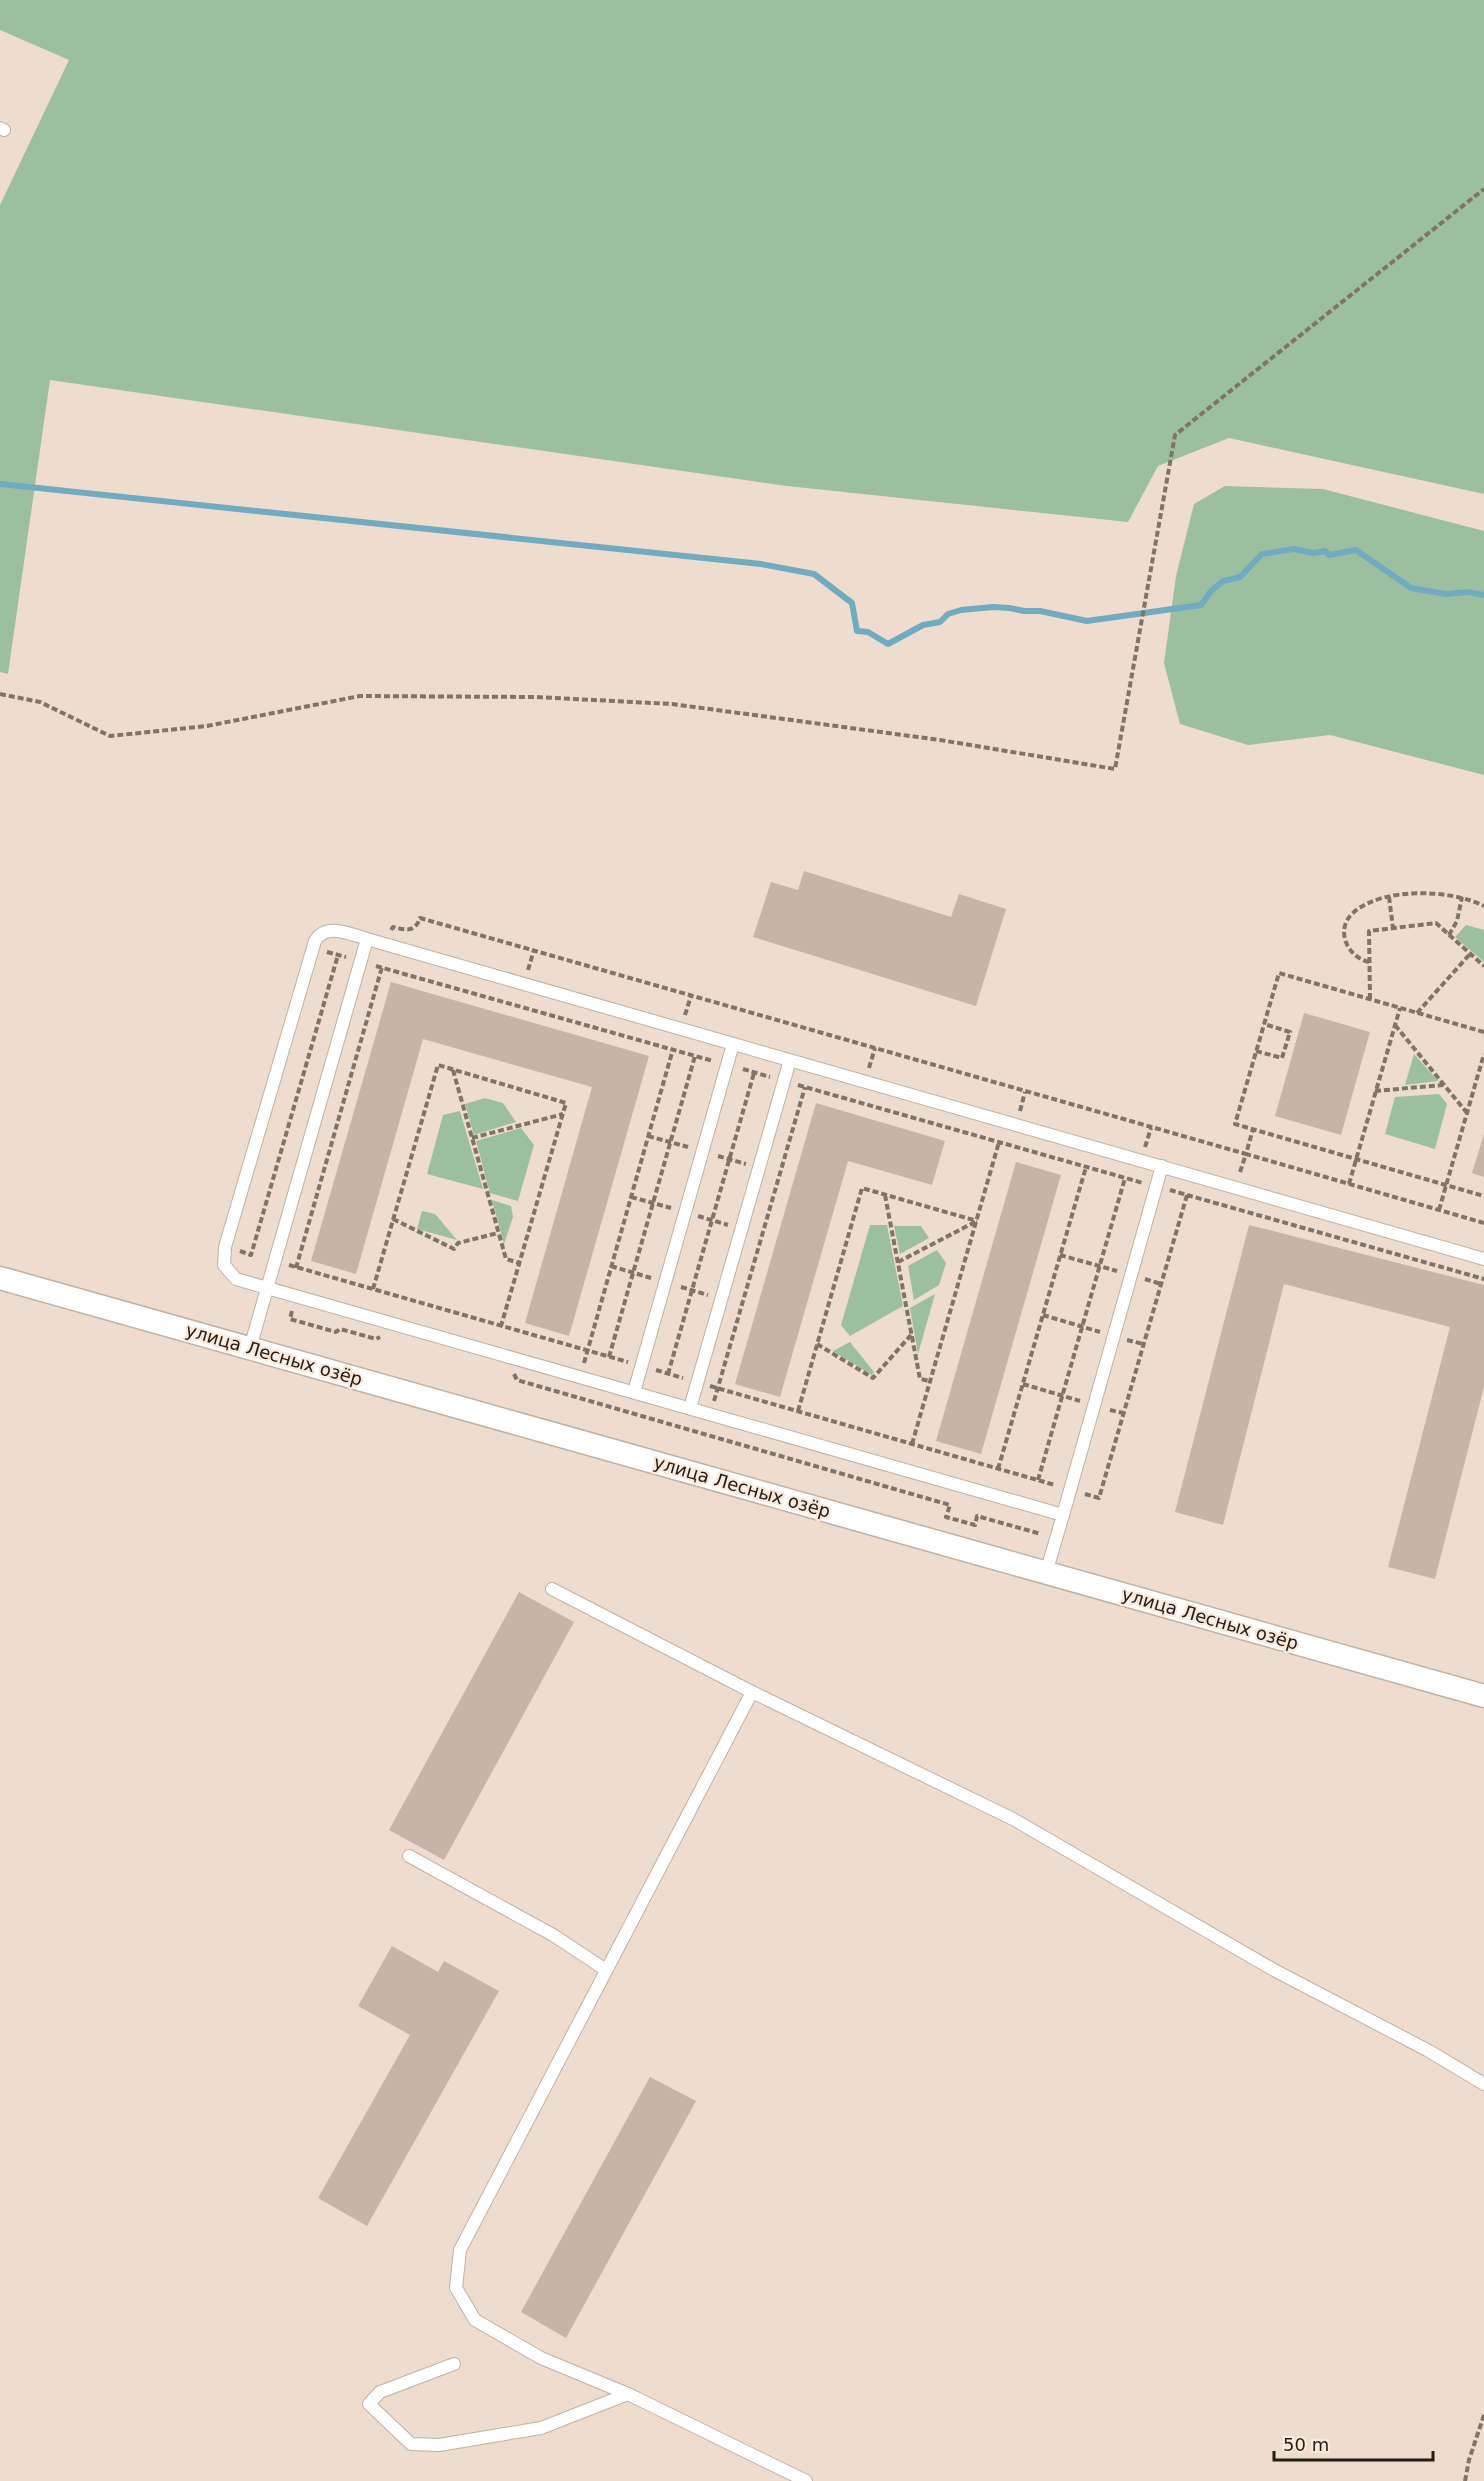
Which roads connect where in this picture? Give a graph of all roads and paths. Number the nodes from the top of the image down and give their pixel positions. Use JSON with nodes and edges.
{"nodes":[{"id":1,"x":1484,"y":189,"type":"edge"},
{"id":2,"x":0,"y":694,"type":"edge"},
{"id":3,"x":1389,"y":897,"type":"junction"},
{"id":4,"x":1462,"y":897,"type":"junction"},
{"id":5,"x":1484,"y":906,"type":"edge"},
{"id":6,"x":1393,"y":928,"type":"junction"},
{"id":7,"x":1449,"y":935,"type":"junction"},
{"id":8,"x":367,"y":939,"type":"junction"},
{"id":9,"x":387,"y":945,"type":"junction"},
{"id":10,"x":1470,"y":954,"type":"junction"},
{"id":11,"x":338,"y":955,"type":"dead end"},
{"id":12,"x":1369,"y":962,"type":"junction"},
{"id":13,"x":1484,"y":966,"type":"edge"},
{"id":14,"x":1370,"y":999,"type":"junction"},
{"id":15,"x":1400,"y":1008,"type":"junction"},
{"id":16,"x":1417,"y":1012,"type":"junction"},
{"id":17,"x":1264,"y":1024,"type":"junction"},
{"id":18,"x":1395,"y":1024,"type":"junction"},
{"id":19,"x":1484,"y":1032,"type":"edge"},
{"id":20,"x":734,"y":1044,"type":"junction"},
{"id":21,"x":673,"y":1049,"type":"dead end"},
{"id":22,"x":1256,"y":1051,"type":"junction"},
{"id":23,"x":1484,"y":1054,"type":"edge"},
{"id":24,"x":695,"y":1056,"type":"dead end"},
{"id":25,"x":790,"y":1060,"type":"junction"},
{"id":26,"x":452,"y":1070,"type":"junction"},
{"id":27,"x":754,"y":1072,"type":"dead end"},
{"id":28,"x":1444,"y":1085,"type":"junction"},
{"id":29,"x":805,"y":1087,"type":"dead end"},
{"id":30,"x":1375,"y":1091,"type":"junction"},
{"id":31,"x":1467,"y":1113,"type":"junction"},
{"id":32,"x":562,"y":1114,"type":"junction"},
{"id":33,"x":1253,"y":1130,"type":"junction"},
{"id":34,"x":472,"y":1138,"type":"junction"},
{"id":35,"x":999,"y":1142,"type":"dead end"},
{"id":36,"x":1246,"y":1154,"type":"junction"},
{"id":37,"x":1356,"y":1159,"type":"junction"},
{"id":38,"x":1162,"y":1166,"type":"junction"},
{"id":39,"x":1086,"y":1167,"type":"dead end"},
{"id":40,"x":1125,"y":1178,"type":"dead end"},
{"id":41,"x":1349,"y":1184,"type":"junction"},
{"id":42,"x":1446,"y":1185,"type":"junction"},
{"id":43,"x":1156,"y":1187,"type":"junction"},
{"id":44,"x":885,"y":1194,"type":"junction"},
{"id":45,"x":1186,"y":1195,"type":"junction"},
{"id":46,"x":1484,"y":1196,"type":"edge"},
{"id":47,"x":1439,"y":1210,"type":"junction"},
{"id":48,"x":393,"y":1219,"type":"junction"},
{"id":49,"x":977,"y":1221,"type":"junction"},
{"id":50,"x":1484,"y":1223,"type":"edge"},
{"id":51,"x":498,"y":1233,"type":"junction"},
{"id":52,"x":225,"y":1247,"type":"junction"},
{"id":53,"x":251,"y":1254,"type":"junction"},
{"id":54,"x":1060,"y":1255,"type":"junction"},
{"id":55,"x":1484,"y":1259,"type":"edge"},
{"id":56,"x":275,"y":1261,"type":"junction"},
{"id":57,"x":898,"y":1262,"type":"junction"},
{"id":58,"x":519,"y":1263,"type":"junction"},
{"id":59,"x":1100,"y":1266,"type":"junction"},
{"id":60,"x":297,"y":1268,"type":"junction"},
{"id":61,"x":1131,"y":1275,"type":"junction"},
{"id":62,"x":0,"y":1278,"type":"edge"},
{"id":63,"x":1484,"y":1279,"type":"edge"},
{"id":64,"x":1161,"y":1284,"type":"junction"},
{"id":65,"x":267,"y":1288,"type":"junction"},
{"id":66,"x":373,"y":1289,"type":"junction"},
{"id":67,"x":1043,"y":1315,"type":"junction"},
{"id":68,"x":501,"y":1326,"type":"junction"},
{"id":69,"x":1082,"y":1327,"type":"junction"},
{"id":70,"x":911,"y":1335,"type":"junction"},
{"id":71,"x":1114,"y":1336,"type":"junction"},
{"id":72,"x":817,"y":1344,"type":"junction"},
{"id":73,"x":1143,"y":1344,"type":"junction"},
{"id":74,"x":250,"y":1348,"type":"junction"},
{"id":75,"x":587,"y":1350,"type":"junction"},
{"id":76,"x":609,"y":1357,"type":"junction"},
{"id":77,"x":641,"y":1366,"type":"junction"},
{"id":78,"x":668,"y":1374,"type":"junction"},
{"id":79,"x":580,"y":1377,"type":"junction"},
{"id":80,"x":930,"y":1381,"type":"junction"},
{"id":81,"x":698,"y":1383,"type":"junction"},
{"id":82,"x":1023,"y":1384,"type":"junction"},
{"id":83,"x":718,"y":1388,"type":"junction"},
{"id":84,"x":634,"y":1392,"type":"junction"},
{"id":85,"x":1062,"y":1395,"type":"junction"},
{"id":86,"x":574,"y":1396,"type":"dead end"},
{"id":87,"x":1094,"y":1405,"type":"junction"},
{"id":88,"x":690,"y":1408,"type":"junction"},
{"id":89,"x":798,"y":1411,"type":"junction"},
{"id":90,"x":1123,"y":1413,"type":"junction"},
{"id":91,"x":711,"y":1414,"type":"junction"},
{"id":92,"x":705,"y":1434,"type":"dead end"},
{"id":93,"x":912,"y":1444,"type":"junction"},
{"id":94,"x":998,"y":1469,"type":"junction"},
{"id":95,"x":1038,"y":1480,"type":"junction"},
{"id":96,"x":1070,"y":1489,"type":"junction"},
{"id":97,"x":1063,"y":1515,"type":"junction"},
{"id":98,"x":1046,"y":1573,"type":"junction"},
{"id":99,"x":552,"y":1589,"type":"dead end"},
{"id":100,"x":752,"y":1692,"type":"junction"},
{"id":101,"x":1484,"y":1696,"type":"edge"},
{"id":102,"x":409,"y":1856,"type":"dead end"},
{"id":103,"x":606,"y":1970,"type":"junction"},
{"id":104,"x":1484,"y":2084,"type":"edge"},
{"id":105,"x":454,"y":2364,"type":"dead end"},
{"id":106,"x":628,"y":2394,"type":"junction"},
{"id":107,"x":1484,"y":2415,"type":"edge"},
{"id":108,"x":806,"y":2481,"type":"edge"},
{"id":109,"x":1465,"y":2481,"type":"edge"}],
"edges":[{"from":1,"to":2,"type":"path"},
{"from":3,"to":4,"type":"path"},
{"from":3,"to":6,"type":"path"},
{"from":3,"to":12,"type":"path"},
{"from":4,"to":5,"type":"path"},
{"from":4,"to":7,"type":"path"},
{"from":6,"to":7,"type":"path"},
{"from":6,"to":12,"type":"path"},
{"from":7,"to":10,"type":"path"},
{"from":8,"to":9,"type":"lane"},
{"from":8,"to":52,"type":"lane"},
{"from":8,"to":56,"type":"lane"},
{"from":9,"to":20,"type":"lane"},
{"from":9,"to":36,"type":"path"},
{"from":9,"to":60,"type":"path"},
{"from":10,"to":13,"type":"path"},
{"from":10,"to":16,"type":"path"},
{"from":11,"to":53,"type":"path"},
{"from":12,"to":14,"type":"path"},
{"from":14,"to":15,"type":"path"},
{"from":14,"to":17,"type":"path"},
{"from":15,"to":16,"type":"path"},
{"from":15,"to":18,"type":"path"},
{"from":16,"to":19,"type":"path"},
{"from":17,"to":22,"type":"path"},
{"from":17,"to":22,"type":"path"},
{"from":18,"to":28,"type":"path"},
{"from":18,"to":30,"type":"path"},
{"from":20,"to":25,"type":"lane"},
{"from":20,"to":77,"type":"lane"},
{"from":21,"to":75,"type":"path"},
{"from":22,"to":33,"type":"path"},
{"from":23,"to":31,"type":"path"},
{"from":24,"to":76,"type":"path"},
{"from":25,"to":38,"type":"lane"},
{"from":25,"to":81,"type":"lane"},
{"from":26,"to":32,"type":"path"},
{"from":26,"to":34,"type":"path"},
{"from":26,"to":48,"type":"path"},
{"from":27,"to":78,"type":"path"},
{"from":28,"to":30,"type":"path"},
{"from":28,"to":31,"type":"path"},
{"from":29,"to":83,"type":"path"},
{"from":30,"to":37,"type":"path"},
{"from":31,"to":42,"type":"path"},
{"from":32,"to":34,"type":"path"},
{"from":32,"to":58,"type":"path"},
{"from":33,"to":36,"type":"path"},
{"from":33,"to":37,"type":"path"},
{"from":34,"to":51,"type":"path"},
{"from":35,"to":49,"type":"path"},
{"from":36,"to":41,"type":"path"},
{"from":37,"to":41,"type":"path"},
{"from":37,"to":42,"type":"path"},
{"from":38,"to":43,"type":"lane"},
{"from":38,"to":55,"type":"lane"},
{"from":39,"to":54,"type":"path"},
{"from":40,"to":59,"type":"path"},
{"from":41,"to":47,"type":"path"},
{"from":42,"to":46,"type":"path"},
{"from":42,"to":47,"type":"path"},
{"from":43,"to":45,"type":"path"},
{"from":43,"to":61,"type":"lane"},
{"from":44,"to":49,"type":"path"},
{"from":44,"to":57,"type":"path"},
{"from":44,"to":72,"type":"path"},
{"from":45,"to":63,"type":"path"},
{"from":45,"to":64,"type":"path"},
{"from":47,"to":50,"type":"path"},
{"from":48,"to":51,"type":"path"},
{"from":48,"to":66,"type":"path"},
{"from":49,"to":57,"type":"path"},
{"from":49,"to":80,"type":"path"},
{"from":51,"to":58,"type":"path"},
{"from":52,"to":53,"type":"path"},
{"from":52,"to":65,"type":"lane"},
{"from":53,"to":56,"type":"path"},
{"from":54,"to":59,"type":"path"},
{"from":54,"to":67,"type":"path"},
{"from":56,"to":60,"type":"path"},
{"from":56,"to":65,"type":"lane"},
{"from":57,"to":70,"type":"path"},
{"from":58,"to":68,"type":"path"},
{"from":59,"to":61,"type":"path"},
{"from":59,"to":69,"type":"path"},
{"from":60,"to":66,"type":"path"},
{"from":61,"to":64,"type":"path"},
{"from":61,"to":71,"type":"lane"},
{"from":62,"to":74,"type":"street","name":"улица Лесных озёр"},
{"from":64,"to":73,"type":"path"},
{"from":65,"to":74,"type":"lane"},
{"from":65,"to":79,"type":"lane"},
{"from":66,"to":68,"type":"path"},
{"from":67,"to":69,"type":"path"},
{"from":67,"to":82,"type":"path"},
{"from":68,"to":75,"type":"path"},
{"from":69,"to":71,"type":"path"},
{"from":69,"to":85,"type":"path"},
{"from":70,"to":72,"type":"path"},
{"from":70,"to":80,"type":"path"},
{"from":71,"to":73,"type":"path"},
{"from":71,"to":87,"type":"lane"},
{"from":72,"to":89,"type":"path"},
{"from":73,"to":90,"type":"path"},
{"from":74,"to":98,"type":"street","name":"улица Лесных озёр"},
{"from":75,"to":76,"type":"path"},
{"from":75,"to":79,"type":"path"},
{"from":76,"to":77,"type":"path"},
{"from":77,"to":78,"type":"path"},
{"from":77,"to":84,"type":"lane"},
{"from":78,"to":81,"type":"path"},
{"from":79,"to":84,"type":"lane"},
{"from":79,"to":86,"type":"path"},
{"from":80,"to":93,"type":"path"},
{"from":81,"to":83,"type":"path"},
{"from":81,"to":88,"type":"lane"},
{"from":82,"to":85,"type":"path"},
{"from":82,"to":94,"type":"path"},
{"from":83,"to":89,"type":"path"},
{"from":83,"to":91,"type":"path"},
{"from":84,"to":88,"type":"lane"},
{"from":85,"to":87,"type":"path"},
{"from":85,"to":95,"type":"path"},
{"from":87,"to":90,"type":"path"},
{"from":87,"to":96,"type":"lane"},
{"from":88,"to":91,"type":"lane"},
{"from":89,"to":93,"type":"path"},
{"from":90,"to":96,"type":"path"},
{"from":91,"to":92,"type":"path"},
{"from":91,"to":97,"type":"lane"},
{"from":93,"to":94,"type":"path"},
{"from":94,"to":95,"type":"path"},
{"from":95,"to":96,"type":"path"},
{"from":96,"to":97,"type":"lane"},
{"from":97,"to":98,"type":"lane"},
{"from":98,"to":101,"type":"street","name":"улица Лесных озёр"},
{"from":99,"to":100,"type":"lane"},
{"from":100,"to":103,"type":"lane"},
{"from":100,"to":104,"type":"lane"},
{"from":102,"to":103,"type":"lane"},
{"from":103,"to":106,"type":"lane"},
{"from":105,"to":106,"type":"lane"},
{"from":106,"to":108,"type":"lane"},
{"from":107,"to":109,"type":"path"}]}
